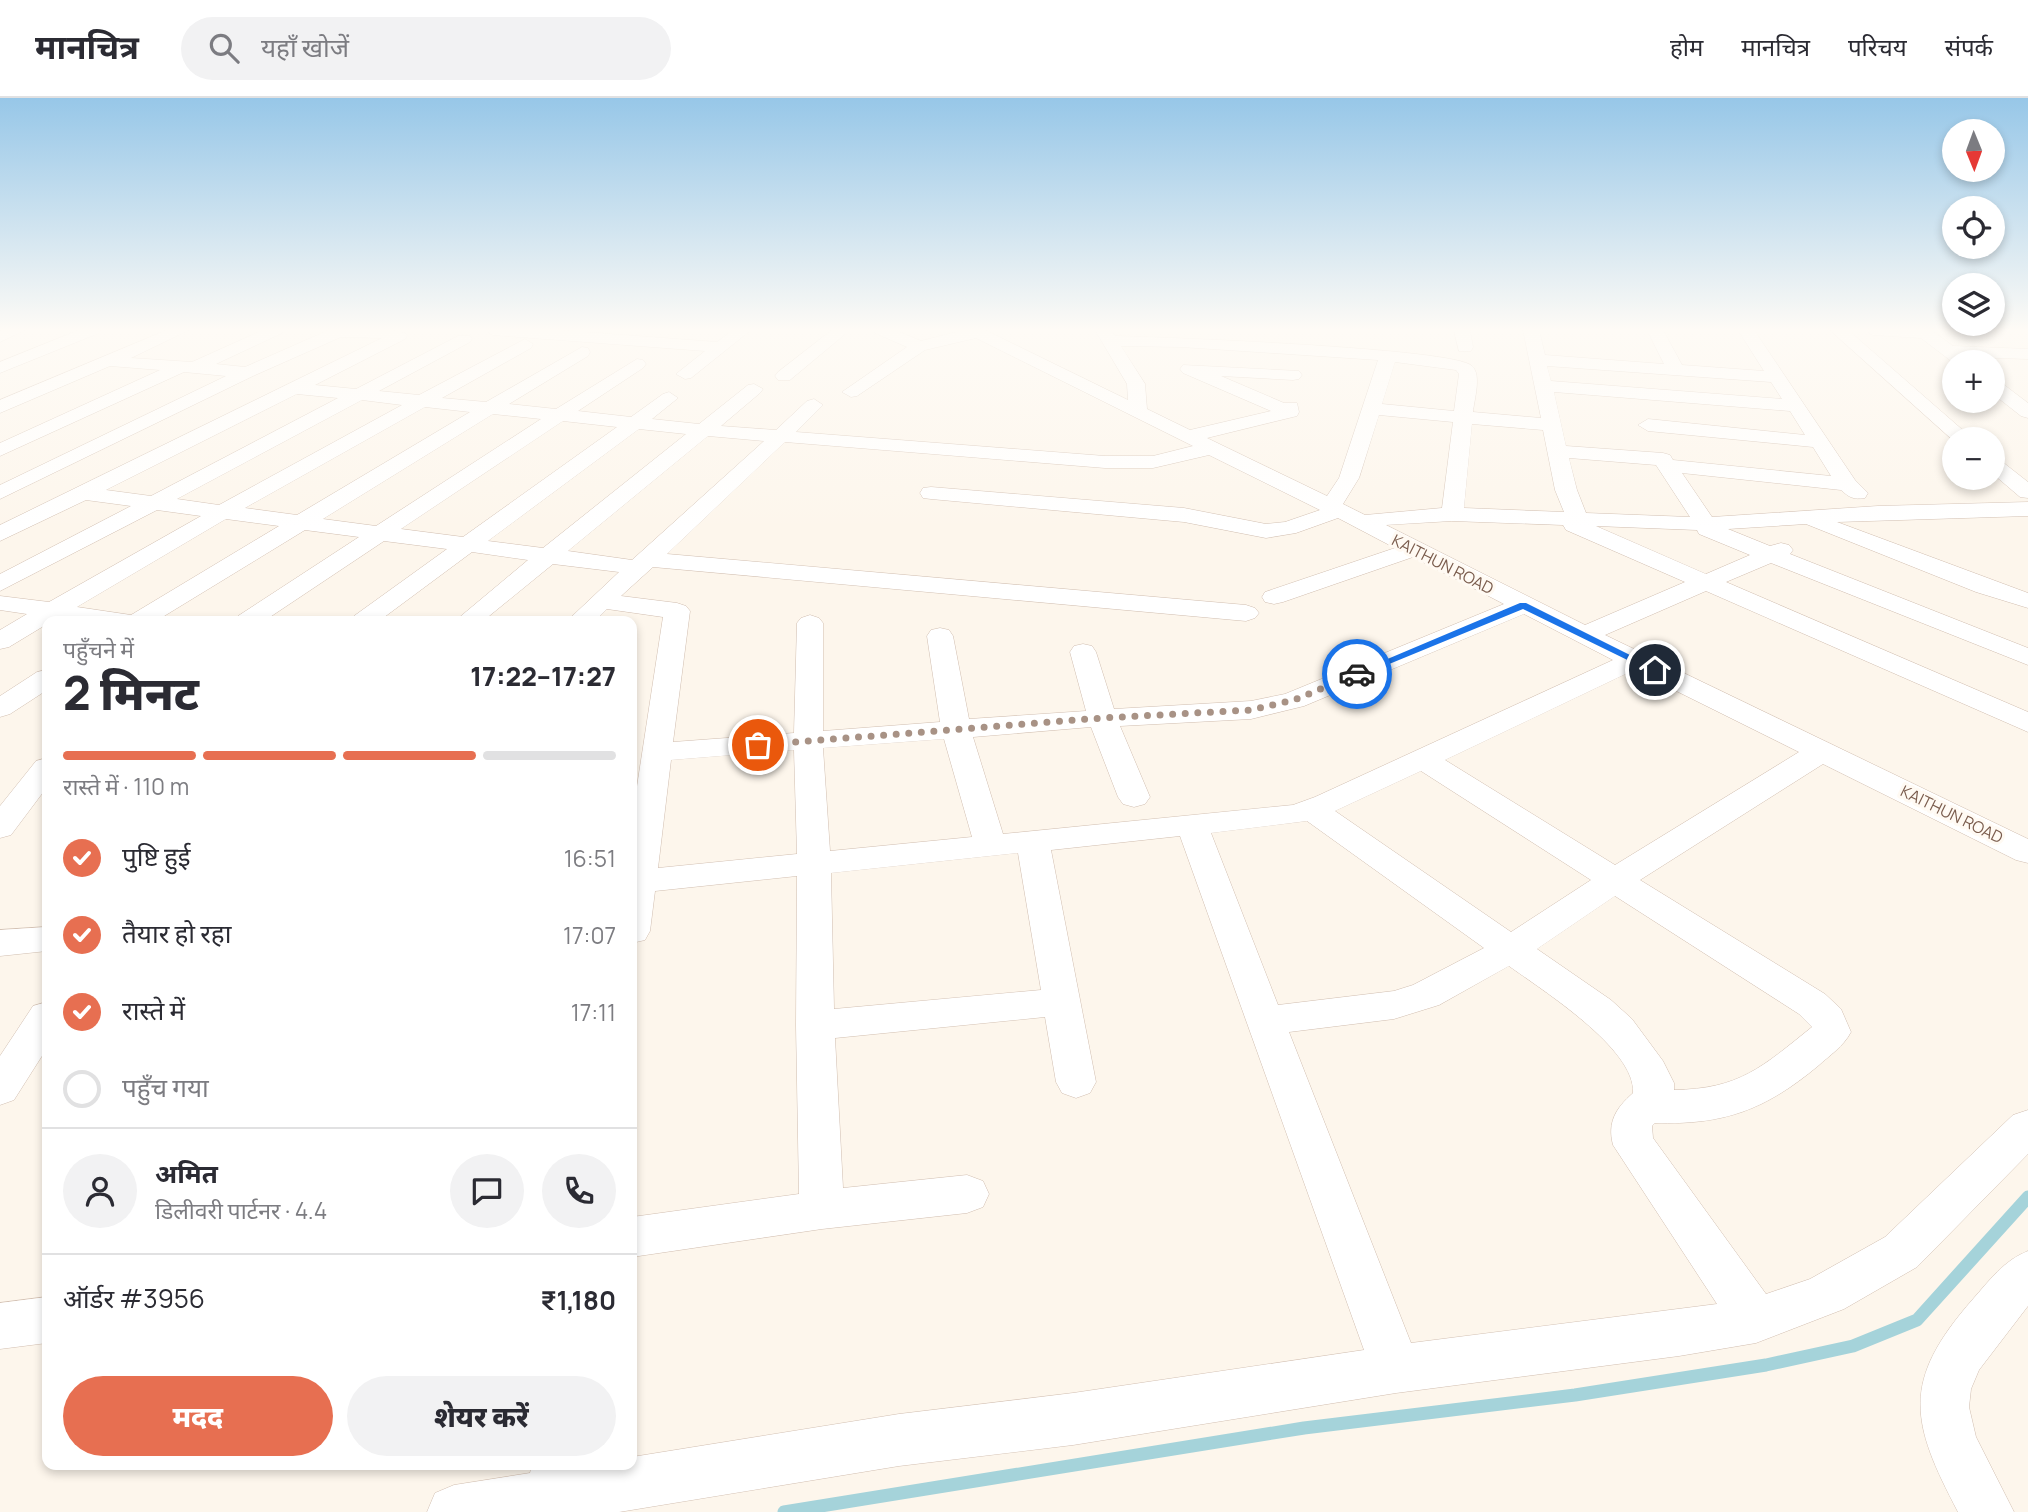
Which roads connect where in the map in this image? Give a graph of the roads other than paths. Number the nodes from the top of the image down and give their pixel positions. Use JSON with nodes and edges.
{"nodes":[{"id":1,"x":26,"y":396,"type":"edge"},
{"id":2,"x":121,"y":396,"type":"edge"},
{"id":3,"x":198,"y":396,"type":"edge"},
{"id":4,"x":279,"y":396,"type":"edge"},
{"id":5,"x":355,"y":396,"type":"edge"},
{"id":6,"x":377,"y":396,"type":"edge"},
{"id":7,"x":430,"y":396,"type":"edge"},
{"id":8,"x":511,"y":396,"type":"edge"},
{"id":9,"x":586,"y":396,"type":"edge"},
{"id":10,"x":745,"y":396,"type":"edge"},
{"id":11,"x":1106,"y":396,"type":"edge"},
{"id":12,"x":1137,"y":396,"type":"edge"},
{"id":13,"x":1252,"y":396,"type":"edge"},
{"id":14,"x":1291,"y":396,"type":"edge"},
{"id":15,"x":1375,"y":396,"type":"edge"},
{"id":16,"x":1465,"y":396,"type":"edge"},
{"id":17,"x":1545,"y":396,"type":"edge"},
{"id":18,"x":1634,"y":396,"type":"edge"},
{"id":19,"x":1670,"y":396,"type":"edge"},
{"id":20,"x":1789,"y":396,"type":"edge"},
{"id":21,"x":1914,"y":396,"type":"edge"},
{"id":22,"x":2007,"y":396,"type":"edge"},
{"id":23,"x":669,"y":398,"type":"dead end"},
{"id":24,"x":421,"y":401,"type":"junction"},
{"id":25,"x":814,"y":405,"type":"dead end"},
{"id":26,"x":1795,"y":406,"type":"junction"},
{"id":27,"x":0,"y":407,"type":"edge"},
{"id":28,"x":491,"y":408,"type":"junction"},
{"id":29,"x":1371,"y":409,"type":"junction"},
{"id":30,"x":1138,"y":412,"type":"junction"},
{"id":31,"x":1290,"y":412,"type":"junction"},
{"id":32,"x":2028,"y":412,"type":"edge"},
{"id":33,"x":557,"y":415,"type":"junction"},
{"id":34,"x":1463,"y":417,"type":"junction"},
{"id":35,"x":632,"y":423,"type":"junction"},
{"id":36,"x":1552,"y":425,"type":"junction"},
{"id":37,"x":1648,"y":425,"type":"junction"},
{"id":38,"x":1949,"y":427,"type":"edge"},
{"id":39,"x":702,"y":430,"type":"junction"},
{"id":40,"x":1190,"y":436,"type":"junction"},
{"id":41,"x":782,"y":437,"type":"junction"},
{"id":42,"x":1818,"y":442,"type":"junction"},
{"id":43,"x":1,"y":448,"type":"edge"},
{"id":44,"x":1212,"y":448,"type":"junction"},
{"id":45,"x":1558,"y":451,"type":"junction"},
{"id":46,"x":77,"y":455,"type":"junction"},
{"id":47,"x":1665,"y":462,"type":"junction"},
{"id":48,"x":2005,"y":474,"type":"edge"},
{"id":49,"x":1847,"y":484,"type":"junction"},
{"id":50,"x":0,"y":492,"type":"edge"},
{"id":51,"x":2028,"y":492,"type":"edge"},
{"id":52,"x":82,"y":493,"type":"junction"},
{"id":53,"x":931,"y":493,"type":"dead end"},
{"id":54,"x":153,"y":503,"type":"junction"},
{"id":55,"x":1334,"y":508,"type":"junction"},
{"id":56,"x":2028,"y":509,"type":"edge"},
{"id":57,"x":221,"y":513,"type":"junction"},
{"id":58,"x":1878,"y":513,"type":"junction"},
{"id":59,"x":1451,"y":514,"type":"junction"},
{"id":60,"x":1566,"y":517,"type":"junction"},
{"id":61,"x":1808,"y":519,"type":"junction"},
{"id":62,"x":1362,"y":522,"type":"junction"},
{"id":63,"x":301,"y":524,"type":"junction"},
{"id":64,"x":1699,"y":524,"type":"junction"},
{"id":65,"x":1834,"y":529,"type":"junction"},
{"id":66,"x":0,"y":534,"type":"edge"},
{"id":67,"x":379,"y":535,"type":"junction"},
{"id":68,"x":466,"y":546,"type":"junction"},
{"id":69,"x":1414,"y":549,"type":"junction"},
{"id":70,"x":1772,"y":553,"type":"junction"},
{"id":71,"x":545,"y":556,"type":"junction"},
{"id":72,"x":644,"y":563,"type":"junction"},
{"id":73,"x":1702,"y":582,"type":"junction"},
{"id":74,"x":0,"y":584,"type":"edge"},
{"id":75,"x":1274,"y":597,"type":"dead end"},
{"id":76,"x":602,"y":601,"type":"junction"},
{"id":77,"x":2028,"y":601,"type":"edge"},
{"id":78,"x":0,"y":603,"type":"edge"},
{"id":79,"x":1523,"y":605,"type":"junction"},
{"id":80,"x":51,"y":611,"type":"junction"},
{"id":81,"x":1246,"y":613,"type":"dead end"},
{"id":82,"x":42,"y":616,"type":"edge"},
{"id":83,"x":42,"y":616,"type":"edge"},
{"id":84,"x":88,"y":616,"type":"edge"},
{"id":85,"x":147,"y":616,"type":"edge"},
{"id":86,"x":255,"y":616,"type":"edge"},
{"id":87,"x":370,"y":616,"type":"edge"},
{"id":88,"x":474,"y":616,"type":"edge"},
{"id":89,"x":586,"y":616,"type":"edge"},
{"id":90,"x":810,"y":623,"type":"dead end"},
{"id":91,"x":1583,"y":635,"type":"junction"},
{"id":92,"x":940,"y":636,"type":"dead end"},
{"id":93,"x":0,"y":641,"type":"edge"},
{"id":94,"x":1083,"y":652,"type":"dead end"},
{"id":95,"x":2028,"y":657,"type":"edge"},
{"id":96,"x":1634,"y":660,"type":"junction"},
{"id":97,"x":42,"y":681,"type":"edge"},
{"id":98,"x":0,"y":708,"type":"edge"},
{"id":99,"x":1102,"y":718,"type":"junction"},
{"id":100,"x":2028,"y":723,"type":"edge"},
{"id":101,"x":956,"y":729,"type":"junction"},
{"id":102,"x":808,"y":741,"type":"junction"},
{"id":103,"x":1822,"y":751,"type":"junction"},
{"id":104,"x":657,"y":752,"type":"junction"},
{"id":105,"x":1423,"y":759,"type":"junction"},
{"id":106,"x":42,"y":773,"type":"edge"},
{"id":107,"x":1134,"y":797,"type":"dead end"},
{"id":108,"x":1312,"y":810,"type":"junction"},
{"id":109,"x":1192,"y":826,"type":"junction"},
{"id":110,"x":0,"y":828,"type":"edge"},
{"id":111,"x":1034,"y":842,"type":"junction"},
{"id":112,"x":991,"y":847,"type":"junction"},
{"id":113,"x":2028,"y":852,"type":"edge"},
{"id":114,"x":814,"y":863,"type":"junction"},
{"id":115,"x":637,"y":869,"type":"edge"},
{"id":116,"x":1615,"y":880,"type":"junction"},
{"id":117,"x":637,"y":881,"type":"edge"},
{"id":118,"x":42,"y":939,"type":"edge"},
{"id":119,"x":0,"y":943,"type":"edge"},
{"id":120,"x":1511,"y":949,"type":"junction"},
{"id":121,"x":1060,"y":1002,"type":"junction"},
{"id":122,"x":1265,"y":1021,"type":"junction"},
{"id":123,"x":42,"y":1024,"type":"edge"},
{"id":124,"x":815,"y":1025,"type":"junction"},
{"id":125,"x":1076,"y":1083,"type":"dead end"},
{"id":126,"x":0,"y":1089,"type":"edge"},
{"id":127,"x":1646,"y":1107,"type":"junction"},
{"id":128,"x":2028,"y":1127,"type":"edge"},
{"id":129,"x":967,"y":1194,"type":"dead end"},
{"id":130,"x":822,"y":1210,"type":"junction"},
{"id":131,"x":637,"y":1236,"type":"edge"},
{"id":132,"x":2028,"y":1272,"type":"edge"},
{"id":133,"x":1756,"y":1320,"type":"junction"},
{"id":134,"x":42,"y":1322,"type":"edge"},
{"id":135,"x":0,"y":1326,"type":"edge"},
{"id":136,"x":1396,"y":1369,"type":"junction"},
{"id":137,"x":556,"y":1480,"type":"edge"},
{"id":138,"x":454,"y":1512,"type":"edge"},
{"id":139,"x":1987,"y":1512,"type":"edge"}],
"edges":[{"from":1,"to":27,"type":"street"},
{"from":2,"to":43,"type":"street"},
{"from":3,"to":46,"type":"street"},
{"from":4,"to":52,"type":"street"},
{"from":5,"to":54,"type":"street"},
{"from":6,"to":24,"type":"street"},
{"from":7,"to":24,"type":"street"},
{"from":8,"to":28,"type":"street"},
{"from":9,"to":33,"type":"street"},
{"from":10,"to":39,"type":"street"},
{"from":11,"to":30,"type":"street","name":"KAITHUN ROAD"},
{"from":12,"to":30,"type":"street"},
{"from":13,"to":31,"type":"street"},
{"from":14,"to":31,"type":"street"},
{"from":15,"to":29,"type":"street"},
{"from":16,"to":34,"type":"street"},
{"from":17,"to":36,"type":"street"},
{"from":18,"to":37,"type":"street"},
{"from":19,"to":26,"type":"street"},
{"from":20,"to":26,"type":"street"},
{"from":21,"to":38,"type":"street"},
{"from":22,"to":32,"type":"street"},
{"from":23,"to":35,"type":"street"},
{"from":24,"to":28,"type":"street"},
{"from":24,"to":57,"type":"street"},
{"from":25,"to":41,"type":"street"},
{"from":26,"to":42,"type":"street"},
{"from":28,"to":33,"type":"street"},
{"from":28,"to":63,"type":"street"},
{"from":29,"to":34,"type":"street"},
{"from":29,"to":55,"type":"street"},
{"from":30,"to":40,"type":"street","name":"KAITHUN ROAD"},
{"from":31,"to":40,"type":"street"},
{"from":33,"to":35,"type":"street"},
{"from":33,"to":67,"type":"street"},
{"from":34,"to":36,"type":"street"},
{"from":34,"to":59,"type":"street"},
{"from":35,"to":39,"type":"street"},
{"from":35,"to":68,"type":"street"},
{"from":36,"to":45,"type":"street"},
{"from":37,"to":42,"type":"street"},
{"from":37,"to":47,"type":"street"},
{"from":39,"to":41,"type":"street"},
{"from":39,"to":71,"type":"street"},
{"from":40,"to":44,"type":"street","name":"KAITHUN ROAD"},
{"from":41,"to":44,"type":"street"},
{"from":41,"to":72,"type":"street"},
{"from":42,"to":49,"type":"street"},
{"from":43,"to":46,"type":"street"},
{"from":44,"to":55,"type":"street","name":"KAITHUN ROAD"},
{"from":45,"to":47,"type":"street"},
{"from":45,"to":60,"type":"street"},
{"from":46,"to":50,"type":"street"},
{"from":47,"to":49,"type":"street"},
{"from":47,"to":64,"type":"street"},
{"from":48,"to":51,"type":"street"},
{"from":49,"to":58,"type":"street"},
{"from":52,"to":54,"type":"street"},
{"from":52,"to":66,"type":"street"},
{"from":53,"to":55,"type":"street"},
{"from":54,"to":57,"type":"street"},
{"from":54,"to":74,"type":"street"},
{"from":55,"to":62,"type":"street","name":"KAITHUN ROAD"},
{"from":56,"to":58,"type":"street"},
{"from":57,"to":63,"type":"street"},
{"from":57,"to":80,"type":"street"},
{"from":58,"to":61,"type":"street"},
{"from":59,"to":60,"type":"street"},
{"from":59,"to":62,"type":"street"},
{"from":60,"to":64,"type":"street"},
{"from":60,"to":73,"type":"street"},
{"from":61,"to":64,"type":"street"},
{"from":61,"to":65,"type":"street"},
{"from":62,"to":69,"type":"street","name":"KAITHUN ROAD"},
{"from":63,"to":67,"type":"street"},
{"from":63,"to":85,"type":"street"},
{"from":64,"to":70,"type":"street"},
{"from":65,"to":70,"type":"street"},
{"from":65,"to":77,"type":"street"},
{"from":67,"to":68,"type":"street"},
{"from":67,"to":86,"type":"street"},
{"from":68,"to":71,"type":"street"},
{"from":68,"to":87,"type":"street"},
{"from":69,"to":75,"type":"street"},
{"from":69,"to":79,"type":"street","name":"KAITHUN ROAD"},
{"from":70,"to":73,"type":"street"},
{"from":70,"to":95,"type":"street"},
{"from":71,"to":72,"type":"street"},
{"from":71,"to":88,"type":"street"},
{"from":72,"to":76,"type":"street"},
{"from":72,"to":81,"type":"street"},
{"from":73,"to":91,"type":"street"},
{"from":73,"to":100,"type":"street"},
{"from":76,"to":89,"type":"street"},
{"from":76,"to":104,"type":"street"},
{"from":78,"to":80,"type":"street"},
{"from":79,"to":91,"type":"street","name":"KAITHUN ROAD"},
{"from":79,"to":99,"type":"street"},
{"from":80,"to":83,"type":"street"},
{"from":80,"to":84,"type":"street"},
{"from":82,"to":93,"type":"street"},
{"from":90,"to":102,"type":"street"},
{"from":91,"to":96,"type":"street","name":"KAITHUN ROAD"},
{"from":92,"to":101,"type":"street"},
{"from":94,"to":99,"type":"street"},
{"from":96,"to":103,"type":"street","name":"KAITHUN ROAD"},
{"from":96,"to":105,"type":"street"},
{"from":97,"to":98,"type":"street"},
{"from":99,"to":101,"type":"street"},
{"from":99,"to":107,"type":"street"},
{"from":101,"to":102,"type":"street"},
{"from":101,"to":112,"type":"street"},
{"from":102,"to":104,"type":"street"},
{"from":102,"to":114,"type":"street"},
{"from":103,"to":113,"type":"street","name":"KAITHUN ROAD"},
{"from":103,"to":116,"type":"street"},
{"from":104,"to":115,"type":"street"},
{"from":105,"to":108,"type":"street"},
{"from":105,"to":116,"type":"street"},
{"from":106,"to":110,"type":"street"},
{"from":108,"to":109,"type":"street"},
{"from":108,"to":120,"type":"street"},
{"from":109,"to":111,"type":"street"},
{"from":109,"to":122,"type":"street"},
{"from":111,"to":112,"type":"street"},
{"from":111,"to":121,"type":"street"},
{"from":112,"to":114,"type":"street"},
{"from":114,"to":117,"type":"street"},
{"from":114,"to":124,"type":"street"},
{"from":116,"to":120,"type":"street"},
{"from":116,"to":127,"type":"street"},
{"from":118,"to":119,"type":"street"},
{"from":120,"to":122,"type":"street"},
{"from":120,"to":127,"type":"street"},
{"from":121,"to":124,"type":"street"},
{"from":121,"to":125,"type":"street"},
{"from":122,"to":136,"type":"street"},
{"from":123,"to":126,"type":"street"},
{"from":124,"to":130,"type":"street"},
{"from":127,"to":133,"type":"street"},
{"from":128,"to":133,"type":"street"},
{"from":129,"to":130,"type":"street"},
{"from":130,"to":131,"type":"street"},
{"from":132,"to":139,"type":"street"},
{"from":133,"to":136,"type":"street"},
{"from":134,"to":135,"type":"street"},
{"from":136,"to":137,"type":"street"},
{"from":137,"to":138,"type":"street"}]}
